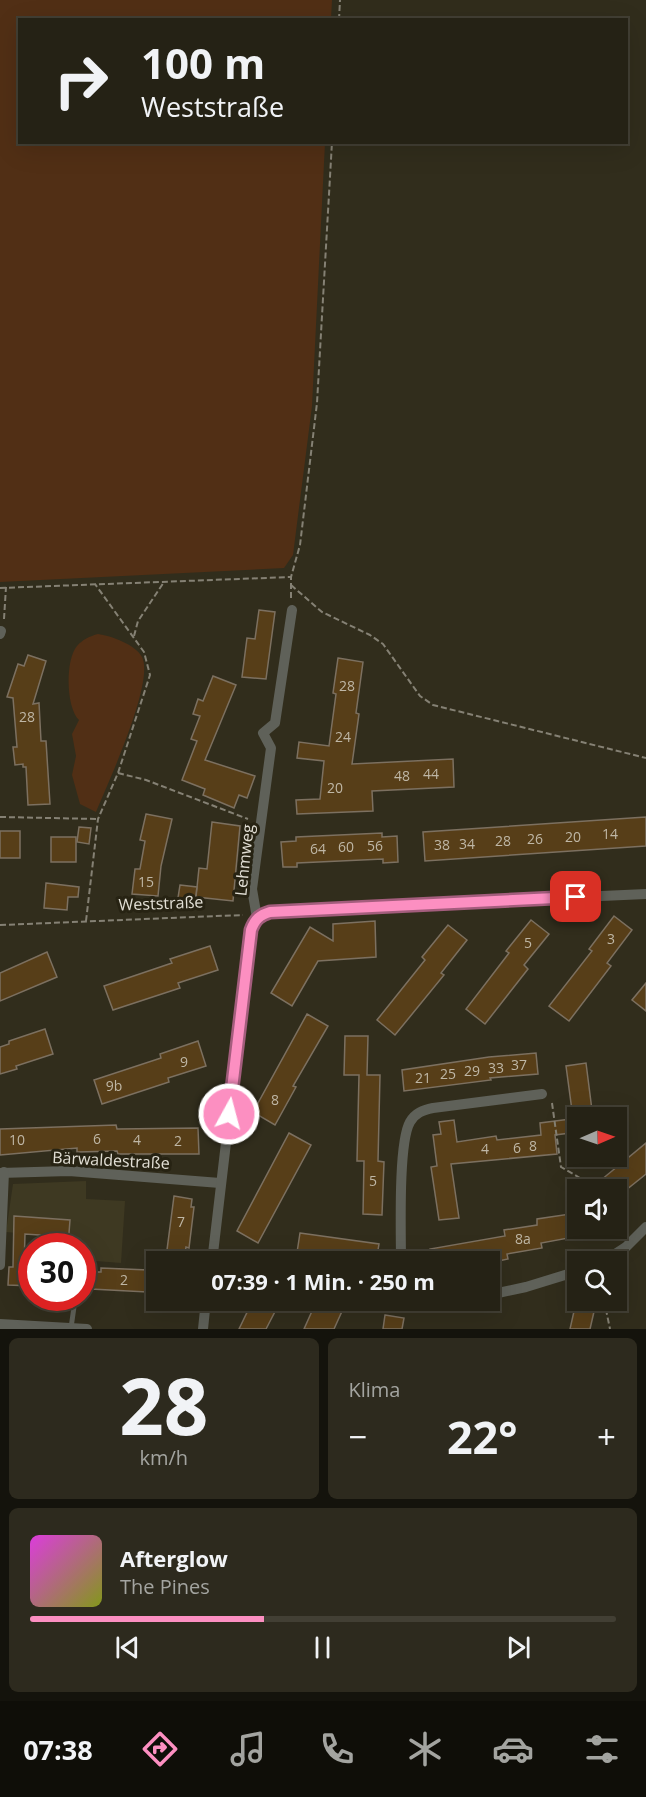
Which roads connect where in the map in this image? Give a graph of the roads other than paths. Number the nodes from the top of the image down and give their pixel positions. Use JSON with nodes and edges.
{"nodes":[{"id":1,"x":292,"y":610,"type":"road end"},
{"id":2,"x":646,"y":894,"type":"edge"},
{"id":3,"x":257,"y":918,"type":"junction"},
{"id":4,"x":542,"y":1094,"type":"road end"},
{"id":5,"x":2,"y":1173,"type":"edge"},
{"id":6,"x":220,"y":1183,"type":"junction"},
{"id":7,"x":646,"y":1227,"type":"edge"},
{"id":8,"x":213,"y":1251,"type":"edge"},
{"id":9,"x":401,"y":1251,"type":"edge"},
{"id":10,"x":620,"y":1251,"type":"edge"},
{"id":11,"x":0,"y":1265,"type":"edge"},
{"id":12,"x":567,"y":1274,"type":"edge"},
{"id":13,"x":500,"y":1293,"type":"edge"},
{"id":14,"x":72,"y":1311,"type":"edge"},
{"id":15,"x":204,"y":1311,"type":"edge"},
{"id":16,"x":0,"y":1324,"type":"edge"},
{"id":17,"x":70,"y":1328,"type":"edge"},
{"id":18,"x":87,"y":1329,"type":"edge"},
{"id":19,"x":202,"y":1329,"type":"edge"}],
"edges":[{"from":1,"to":3,"type":"street","name":"Lehmweg"},
{"from":2,"to":3,"type":"street"},
{"from":3,"to":6,"type":"street","name":"Lehmweg"},
{"from":4,"to":9,"type":"street"},
{"from":5,"to":6,"type":"street","name":"Bärwaldestraße"},
{"from":5,"to":11,"type":"street"},
{"from":6,"to":8,"type":"street","name":"Lehmweg"},
{"from":7,"to":10,"type":"street"},
{"from":12,"to":13,"type":"street"},
{"from":14,"to":17,"type":"lane"},
{"from":15,"to":19,"type":"street"},
{"from":16,"to":17,"type":"street"},
{"from":17,"to":18,"type":"street"}]}
